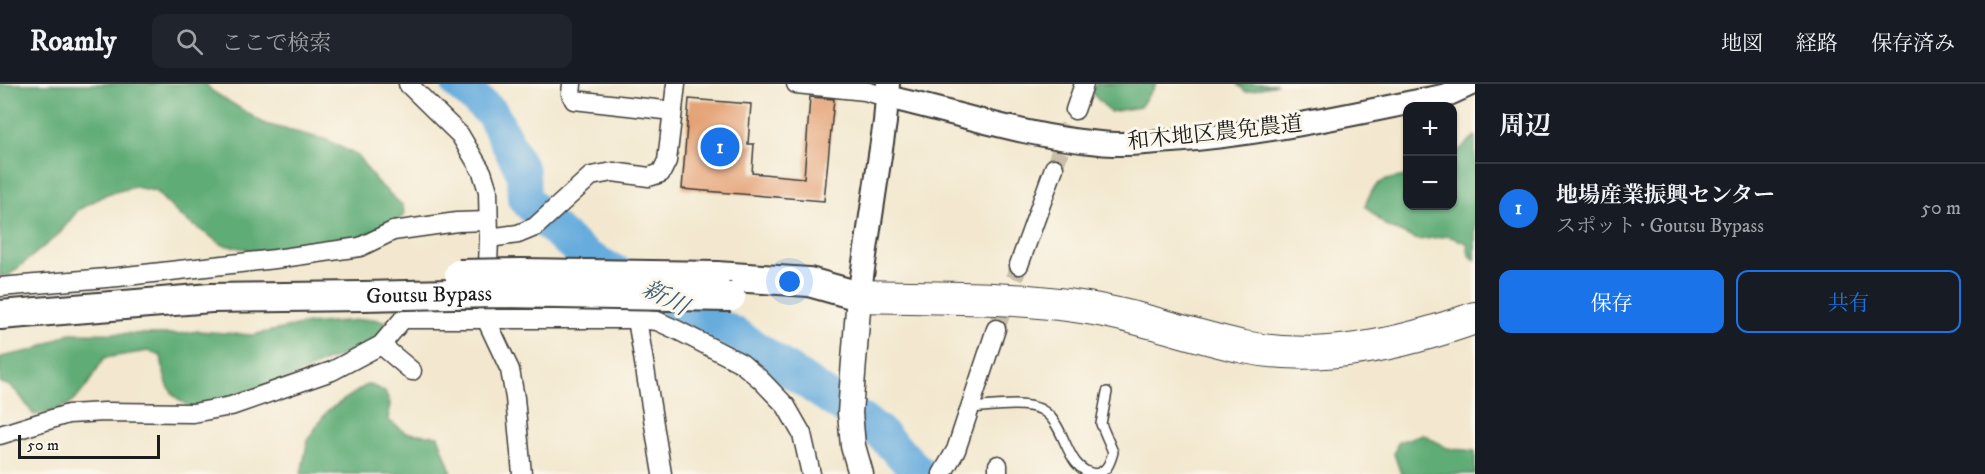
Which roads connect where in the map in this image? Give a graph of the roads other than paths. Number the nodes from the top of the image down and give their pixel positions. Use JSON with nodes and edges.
{"nodes":[{"id":1,"x":408,"y":84,"type":"edge"},
{"id":2,"x":572,"y":84,"type":"edge"},
{"id":3,"x":676,"y":84,"type":"edge"},
{"id":4,"x":796,"y":84,"type":"edge"},
{"id":5,"x":1084,"y":84,"type":"edge"},
{"id":6,"x":1471,"y":84,"type":"edge"},
{"id":7,"x":887,"y":90,"type":"edge"},
{"id":8,"x":1075,"y":110,"type":"tunnel mouth"},
{"id":9,"x":673,"y":111,"type":"junction"},
{"id":10,"x":1054,"y":168,"type":"tunnel mouth"},
{"id":11,"x":489,"y":229,"type":"junction"},
{"id":12,"x":1019,"y":266,"type":"tunnel mouth"},
{"id":13,"x":0,"y":286,"type":"edge"},
{"id":14,"x":859,"y":296,"type":"junction"},
{"id":15,"x":0,"y":315,"type":"edge"},
{"id":16,"x":1475,"y":318,"type":"edge"},
{"id":17,"x":486,"y":319,"type":"junction"},
{"id":18,"x":637,"y":319,"type":"junction"},
{"id":19,"x":996,"y":329,"type":"tunnel mouth"},
{"id":20,"x":381,"y":345,"type":"junction"},
{"id":21,"x":412,"y":371,"type":"dead end"},
{"id":22,"x":1107,"y":392,"type":"dead end"},
{"id":23,"x":970,"y":408,"type":"junction"},
{"id":24,"x":0,"y":435,"type":"edge"},
{"id":25,"x":807,"y":473,"type":"edge"},
{"id":26,"x":522,"y":474,"type":"edge"},
{"id":27,"x":662,"y":474,"type":"edge"},
{"id":28,"x":861,"y":474,"type":"edge"},
{"id":29,"x":942,"y":474,"type":"edge"}],
"edges":[{"from":1,"to":11,"type":"street"},
{"from":2,"to":9,"type":"street"},
{"from":3,"to":9,"type":"street"},
{"from":4,"to":7,"type":"street"},
{"from":5,"to":8,"type":"street"},
{"from":6,"to":7,"type":"street","name":"和木地区農免農道"},
{"from":7,"to":14,"type":"street"},
{"from":9,"to":11,"type":"street"},
{"from":10,"to":12,"type":"street"},
{"from":11,"to":13,"type":"street"},
{"from":11,"to":17,"type":"street"},
{"from":14,"to":15,"type":"highway","name":"Goutsu Bypass","bridge":true},
{"from":14,"to":16,"type":"highway"},
{"from":14,"to":28,"type":"main road"},
{"from":17,"to":18,"type":"street"},
{"from":17,"to":20,"type":"street"},
{"from":17,"to":26,"type":"street"},
{"from":18,"to":25,"type":"street"},
{"from":18,"to":27,"type":"street"},
{"from":19,"to":23,"type":"street"},
{"from":20,"to":21,"type":"street"},
{"from":20,"to":24,"type":"street"},
{"from":22,"to":23,"type":"lane"},
{"from":23,"to":29,"type":"street"}]}
